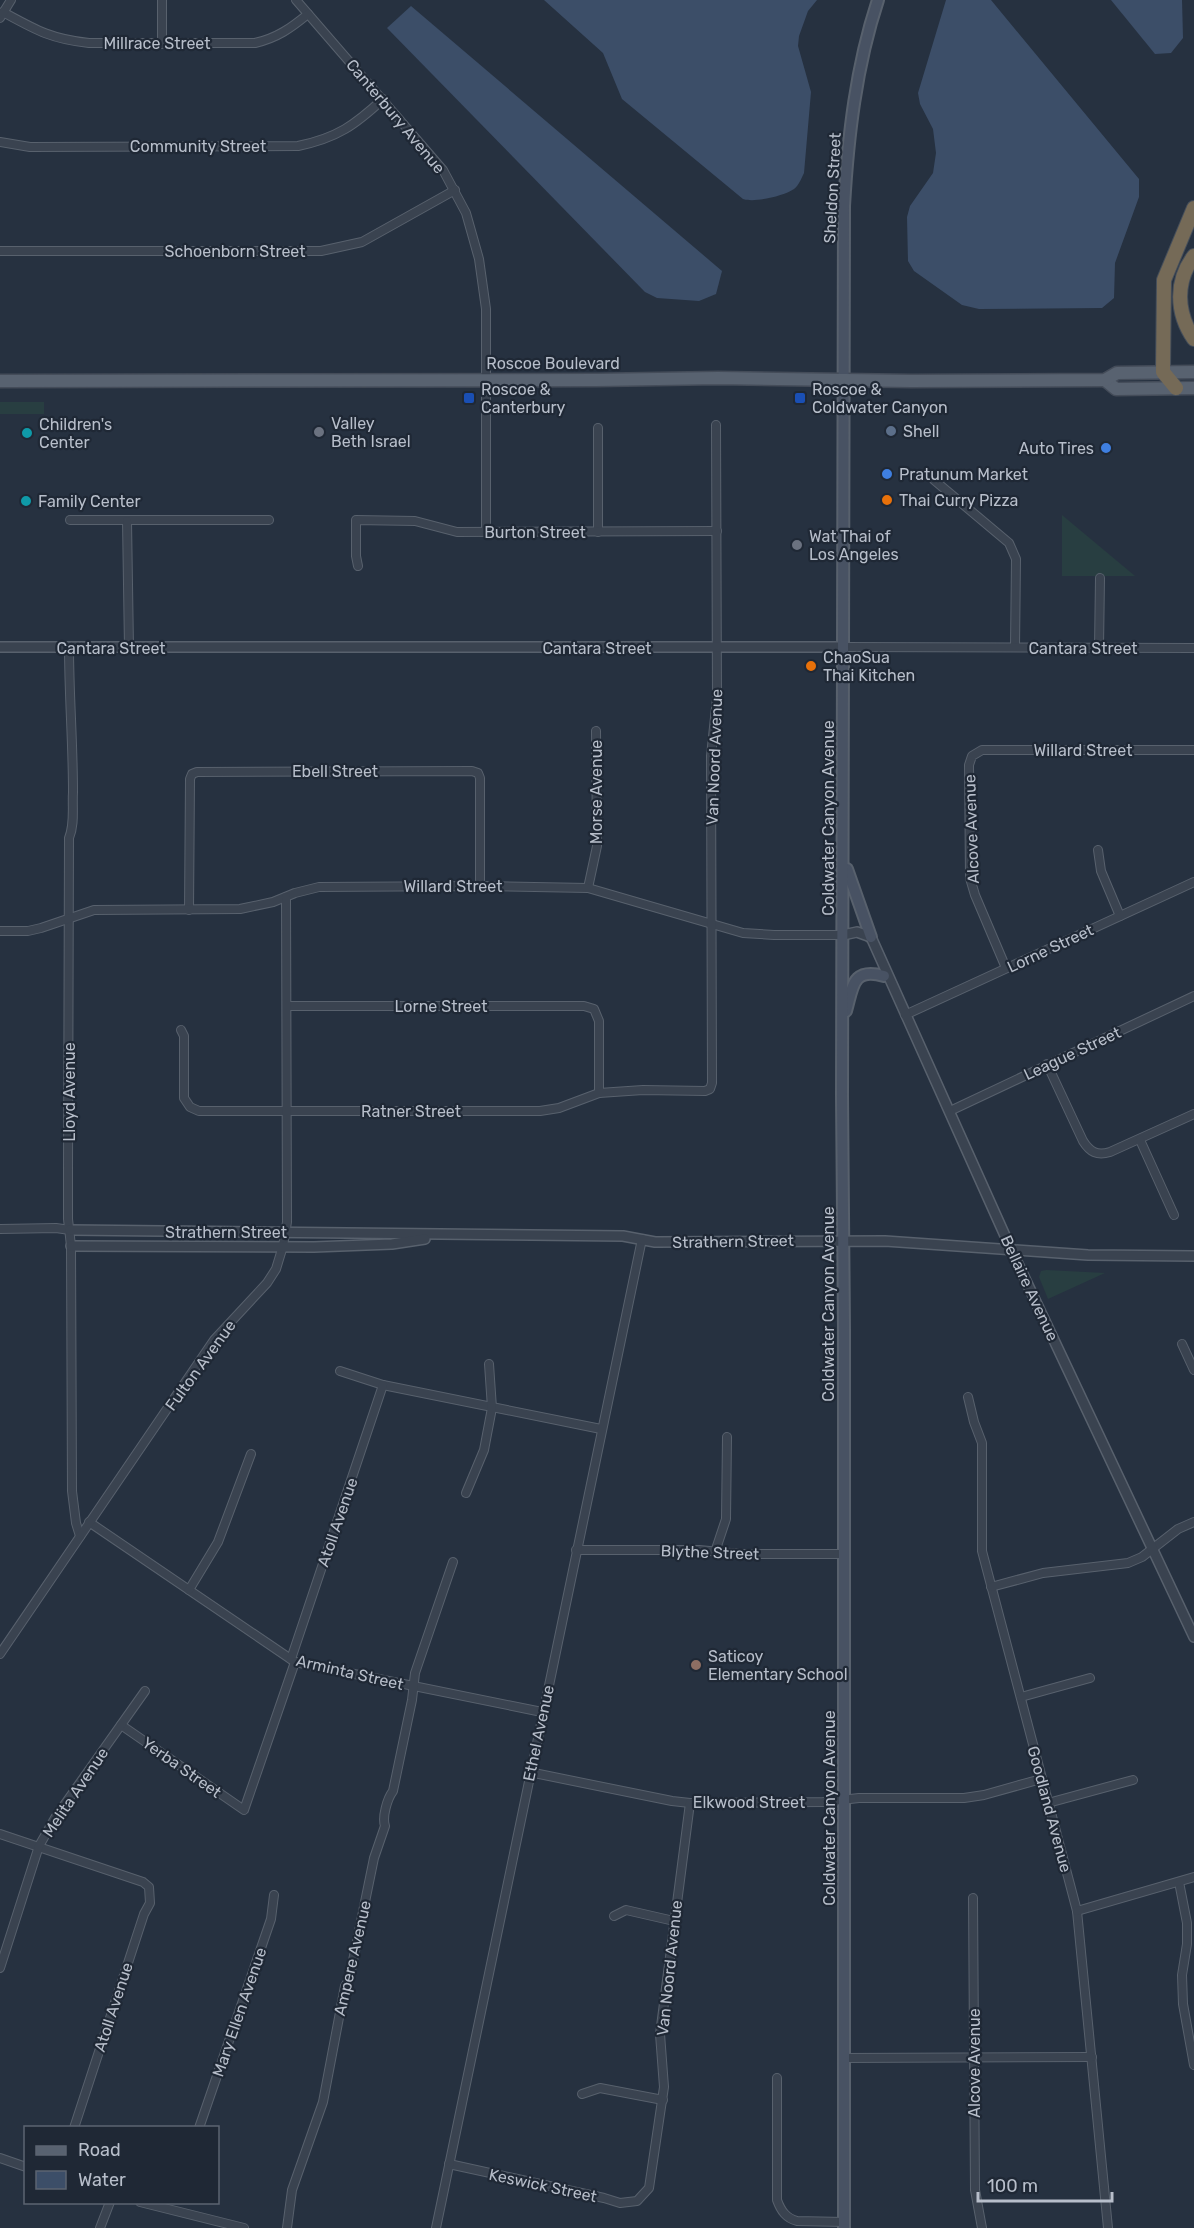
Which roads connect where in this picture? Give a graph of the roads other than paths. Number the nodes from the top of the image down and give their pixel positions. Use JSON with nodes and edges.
{"nodes":[{"id":1,"x":11,"y":0,"type":"edge"},
{"id":2,"x":162,"y":0,"type":"edge"},
{"id":3,"x":296,"y":0,"type":"edge"},
{"id":4,"x":878,"y":0,"type":"edge"},
{"id":5,"x":308,"y":14,"type":"junction"},
{"id":6,"x":2,"y":15,"type":"edge"},
{"id":7,"x":162,"y":44,"type":"junction"},
{"id":8,"x":383,"y":99,"type":"junction"},
{"id":9,"x":0,"y":142,"type":"edge"},
{"id":10,"x":455,"y":190,"type":"junction"},
{"id":11,"x":1194,"y":207,"type":"edge"},
{"id":12,"x":0,"y":251,"type":"edge"},
{"id":13,"x":1194,"y":256,"type":"edge"},
{"id":14,"x":1194,"y":339,"type":"edge"},
{"id":15,"x":1163,"y":372,"type":"junction"},
{"id":16,"x":1194,"y":372,"type":"edge"},
{"id":17,"x":485,"y":380,"type":"junction"},
{"id":18,"x":843,"y":380,"type":"junction"},
{"id":19,"x":1105,"y":380,"type":"junction"},
{"id":20,"x":0,"y":381,"type":"edge"},
{"id":21,"x":1176,"y":388,"type":"junction"},
{"id":22,"x":1194,"y":388,"type":"edge"},
{"id":23,"x":716,"y":425,"type":"dead end"},
{"id":24,"x":598,"y":428,"type":"dead end"},
{"id":25,"x":934,"y":480,"type":"dead end"},
{"id":26,"x":70,"y":520,"type":"dead end"},
{"id":27,"x":269,"y":520,"type":"dead end"},
{"id":28,"x":127,"y":521,"type":"junction"},
{"id":29,"x":717,"y":531,"type":"junction"},
{"id":30,"x":486,"y":532,"type":"junction"},
{"id":31,"x":598,"y":532,"type":"junction"},
{"id":32,"x":358,"y":566,"type":"dead end"},
{"id":33,"x":1100,"y":578,"type":"dead end"},
{"id":34,"x":0,"y":647,"type":"edge"},
{"id":35,"x":69,"y":647,"type":"junction"},
{"id":36,"x":843,"y":647,"type":"junction"},
{"id":37,"x":1015,"y":647,"type":"junction"},
{"id":38,"x":1099,"y":647,"type":"junction"},
{"id":39,"x":129,"y":648,"type":"junction"},
{"id":40,"x":717,"y":648,"type":"junction"},
{"id":41,"x":1194,"y":648,"type":"edge"},
{"id":42,"x":596,"y":731,"type":"dead end"},
{"id":43,"x":1194,"y":750,"type":"edge"},
{"id":44,"x":972,"y":756,"type":"joint"},
{"id":45,"x":1098,"y":850,"type":"dead end"},
{"id":46,"x":843,"y":860,"type":"junction"},
{"id":47,"x":1194,"y":882,"type":"edge"},
{"id":48,"x":480,"y":886,"type":"junction"},
{"id":49,"x":588,"y":888,"type":"junction"},
{"id":50,"x":286,"y":897,"type":"junction"},
{"id":51,"x":189,"y":910,"type":"junction"},
{"id":52,"x":1120,"y":916,"type":"junction"},
{"id":53,"x":69,"y":919,"type":"junction"},
{"id":54,"x":711,"y":924,"type":"junction"},
{"id":55,"x":0,"y":932,"type":"edge"},
{"id":56,"x":843,"y":935,"type":"junction"},
{"id":57,"x":871,"y":937,"type":"junction"},
{"id":58,"x":1006,"y":968,"type":"junction"},
{"id":59,"x":884,"y":976,"type":"junction"},
{"id":60,"x":1194,"y":996,"type":"edge"},
{"id":61,"x":288,"y":1006,"type":"junction"},
{"id":62,"x":905,"y":1015,"type":"junction"},
{"id":63,"x":843,"y":1023,"type":"junction"},
{"id":64,"x":181,"y":1030,"type":"dead end"},
{"id":65,"x":1047,"y":1064,"type":"junction"},
{"id":66,"x":710,"y":1089,"type":"joint"},
{"id":67,"x":598,"y":1093,"type":"junction"},
{"id":68,"x":288,"y":1110,"type":"junction"},
{"id":69,"x":950,"y":1111,"type":"junction"},
{"id":70,"x":1194,"y":1114,"type":"edge"},
{"id":71,"x":1140,"y":1140,"type":"junction"},
{"id":72,"x":1174,"y":1215,"type":"dead end"},
{"id":73,"x":0,"y":1229,"type":"edge"},
{"id":74,"x":70,"y":1230,"type":"junction"},
{"id":75,"x":286,"y":1232,"type":"junction"},
{"id":76,"x":452,"y":1236,"type":"junction"},
{"id":77,"x":642,"y":1239,"type":"junction"},
{"id":78,"x":843,"y":1240,"type":"junction"},
{"id":79,"x":71,"y":1246,"type":"junction"},
{"id":80,"x":283,"y":1246,"type":"junction"},
{"id":81,"x":1011,"y":1249,"type":"junction"},
{"id":82,"x":1194,"y":1256,"type":"edge"},
{"id":83,"x":1182,"y":1344,"type":"dead end"},
{"id":84,"x":489,"y":1364,"type":"dead end"},
{"id":85,"x":1194,"y":1370,"type":"edge"},
{"id":86,"x":340,"y":1371,"type":"dead end"},
{"id":87,"x":383,"y":1385,"type":"junction"},
{"id":88,"x":968,"y":1397,"type":"dead end"},
{"id":89,"x":492,"y":1408,"type":"junction"},
{"id":90,"x":601,"y":1429,"type":"junction"},
{"id":91,"x":727,"y":1437,"type":"dead end"},
{"id":92,"x":251,"y":1454,"type":"dead end"},
{"id":93,"x":466,"y":1493,"type":"dead end"},
{"id":94,"x":89,"y":1522,"type":"junction"},
{"id":95,"x":1194,"y":1522,"type":"edge"},
{"id":96,"x":80,"y":1536,"type":"junction"},
{"id":97,"x":1154,"y":1549,"type":"junction"},
{"id":98,"x":576,"y":1550,"type":"junction"},
{"id":99,"x":715,"y":1552,"type":"junction"},
{"id":100,"x":844,"y":1554,"type":"junction"},
{"id":101,"x":453,"y":1562,"type":"dead end"},
{"id":102,"x":991,"y":1587,"type":"junction"},
{"id":103,"x":189,"y":1590,"type":"junction"},
{"id":104,"x":1194,"y":1636,"type":"edge"},
{"id":105,"x":0,"y":1654,"type":"edge"},
{"id":106,"x":293,"y":1660,"type":"junction"},
{"id":107,"x":1090,"y":1678,"type":"dead end"},
{"id":108,"x":413,"y":1687,"type":"junction"},
{"id":109,"x":145,"y":1691,"type":"dead end"},
{"id":110,"x":1021,"y":1697,"type":"junction"},
{"id":111,"x":542,"y":1712,"type":"junction"},
{"id":112,"x":121,"y":1725,"type":"junction"},
{"id":113,"x":529,"y":1772,"type":"junction"},
{"id":114,"x":1041,"y":1779,"type":"junction"},
{"id":115,"x":1133,"y":1780,"type":"dead end"},
{"id":116,"x":844,"y":1800,"type":"junction"},
{"id":117,"x":690,"y":1803,"type":"junction"},
{"id":118,"x":1048,"y":1803,"type":"junction"},
{"id":119,"x":244,"y":1810,"type":"joint"},
{"id":120,"x":0,"y":1834,"type":"edge"},
{"id":121,"x":39,"y":1846,"type":"junction"},
{"id":122,"x":1194,"y":1877,"type":"edge"},
{"id":123,"x":1179,"y":1882,"type":"junction"},
{"id":124,"x":274,"y":1894,"type":"dead end"},
{"id":125,"x":973,"y":1898,"type":"dead end"},
{"id":126,"x":1077,"y":1911,"type":"junction"},
{"id":127,"x":614,"y":1916,"type":"dead end"},
{"id":128,"x":674,"y":1921,"type":"junction"},
{"id":129,"x":0,"y":1968,"type":"edge"},
{"id":130,"x":974,"y":2057,"type":"junction"},
{"id":131,"x":1092,"y":2057,"type":"junction"},
{"id":132,"x":843,"y":2058,"type":"junction"},
{"id":133,"x":1194,"y":2065,"type":"edge"},
{"id":134,"x":777,"y":2078,"type":"dead end"},
{"id":135,"x":582,"y":2094,"type":"dead end"},
{"id":136,"x":663,"y":2100,"type":"junction"},
{"id":137,"x":74,"y":2126,"type":"edge"},
{"id":138,"x":199,"y":2126,"type":"edge"},
{"id":139,"x":0,"y":2158,"type":"edge"},
{"id":140,"x":449,"y":2164,"type":"junction"},
{"id":141,"x":24,"y":2166,"type":"edge"},
{"id":142,"x":637,"y":2201,"type":"joint"},
{"id":143,"x":109,"y":2204,"type":"edge"},
{"id":144,"x":155,"y":2204,"type":"edge"},
{"id":145,"x":178,"y":2207,"type":"edge"},
{"id":146,"x":844,"y":2225,"type":"edge"},
{"id":147,"x":100,"y":2228,"type":"edge"},
{"id":148,"x":244,"y":2228,"type":"edge"},
{"id":149,"x":287,"y":2228,"type":"edge"},
{"id":150,"x":436,"y":2228,"type":"edge"},
{"id":151,"x":982,"y":2228,"type":"edge"},
{"id":152,"x":1108,"y":2228,"type":"edge"}],
"edges":[{"from":1,"to":6,"type":"street"},
{"from":2,"to":7,"type":"street"},
{"from":3,"to":5,"type":"street","name":"Canterbury Avenue"},
{"from":4,"to":18,"type":"main road","name":"Sheldon Street"},
{"from":5,"to":7,"type":"street","name":"Millrace Street"},
{"from":5,"to":8,"type":"street","name":"Canterbury Avenue"},
{"from":6,"to":7,"type":"street","name":"Millrace Street"},
{"from":8,"to":9,"type":"street","name":"Community Street"},
{"from":8,"to":10,"type":"street","name":"Canterbury Avenue"},
{"from":10,"to":12,"type":"street","name":"Schoenborn Street"},
{"from":10,"to":17,"type":"street","name":"Canterbury Avenue"},
{"from":11,"to":15,"type":"highway"},
{"from":13,"to":14,"type":"highway"},
{"from":15,"to":16,"type":"main road","name":"Roscoe Boulevard"},
{"from":15,"to":19,"type":"main road","name":"Roscoe Boulevard"},
{"from":15,"to":21,"type":"highway"},
{"from":17,"to":18,"type":"main road","name":"Roscoe Boulevard"},
{"from":17,"to":20,"type":"main road","name":"Roscoe Boulevard"},
{"from":17,"to":30,"type":"street","name":"Canterbury Avenue"},
{"from":18,"to":19,"type":"main road","name":"Roscoe Boulevard"},
{"from":18,"to":36,"type":"main road","name":"Coldwater Canyon Avenue"},
{"from":19,"to":21,"type":"main road","name":"Roscoe Boulevard"},
{"from":21,"to":22,"type":"main road","name":"Roscoe Boulevard"},
{"from":23,"to":29,"type":"street","name":"Van Noord Avenue"},
{"from":24,"to":31,"type":"street"},
{"from":25,"to":37,"type":"street"},
{"from":26,"to":28,"type":"street"},
{"from":27,"to":28,"type":"street"},
{"from":28,"to":39,"type":"street"},
{"from":29,"to":31,"type":"street","name":"Burton Street"},
{"from":29,"to":40,"type":"street","name":"Van Noord Avenue"},
{"from":30,"to":31,"type":"street","name":"Burton Street"},
{"from":30,"to":32,"type":"street","name":"Burton Street"},
{"from":33,"to":38,"type":"street"},
{"from":34,"to":35,"type":"street","name":"Cantara Street"},
{"from":35,"to":39,"type":"street","name":"Cantara Street"},
{"from":35,"to":53,"type":"street","name":"Lloyd Avenue"},
{"from":36,"to":37,"type":"street","name":"Cantara Street"},
{"from":36,"to":40,"type":"street","name":"Cantara Street"},
{"from":36,"to":46,"type":"main road","name":"Coldwater Canyon Avenue"},
{"from":37,"to":38,"type":"street","name":"Cantara Street"},
{"from":38,"to":41,"type":"street","name":"Cantara Street"},
{"from":39,"to":40,"type":"street","name":"Cantara Street"},
{"from":40,"to":54,"type":"street","name":"Van Noord Avenue"},
{"from":42,"to":49,"type":"street","name":"Morse Avenue"},
{"from":43,"to":44,"type":"street","name":"Willard Street"},
{"from":44,"to":58,"type":"street","name":"Alcove Avenue"},
{"from":45,"to":52,"type":"street"},
{"from":46,"to":56,"type":"main road","name":"Coldwater Canyon Avenue"},
{"from":46,"to":57,"type":"main road"},
{"from":47,"to":52,"type":"street","name":"Lorne Street"},
{"from":48,"to":49,"type":"street","name":"Willard Street"},
{"from":48,"to":50,"type":"street","name":"Willard Street"},
{"from":48,"to":51,"type":"street","name":"Ebell Street"},
{"from":49,"to":54,"type":"street","name":"Willard Street"},
{"from":50,"to":51,"type":"street","name":"Willard Street"},
{"from":50,"to":61,"type":"street","name":"Fulton Avenue"},
{"from":51,"to":53,"type":"street","name":"Willard Street"},
{"from":52,"to":58,"type":"street","name":"Lorne Street"},
{"from":53,"to":55,"type":"street","name":"Willard Street"},
{"from":53,"to":74,"type":"street","name":"Lloyd Avenue"},
{"from":54,"to":56,"type":"street","name":"Willard Street"},
{"from":54,"to":66,"type":"street","name":"Van Noord Avenue"},
{"from":56,"to":57,"type":"street"},
{"from":56,"to":59,"type":"street","name":"Willard Street"},
{"from":56,"to":63,"type":"main road","name":"Coldwater Canyon Avenue"},
{"from":57,"to":62,"type":"street","name":"Bellaire Avenue"},
{"from":58,"to":62,"type":"street","name":"Lorne Street"},
{"from":59,"to":62,"type":"street"},
{"from":59,"to":63,"type":"main road"},
{"from":60,"to":65,"type":"street","name":"League Street"},
{"from":61,"to":67,"type":"street","name":"Lorne Street"},
{"from":61,"to":68,"type":"street","name":"Fulton Avenue"},
{"from":62,"to":69,"type":"street","name":"Bellaire Avenue"},
{"from":63,"to":78,"type":"main road","name":"Coldwater Canyon Avenue"},
{"from":64,"to":68,"type":"street","name":"Ratner Street"},
{"from":65,"to":69,"type":"street","name":"League Street"},
{"from":65,"to":71,"type":"street"},
{"from":66,"to":67,"type":"street","name":"Ratner Street"},
{"from":67,"to":68,"type":"street","name":"Ratner Street"},
{"from":68,"to":75,"type":"street","name":"Fulton Avenue"},
{"from":69,"to":81,"type":"street","name":"Bellaire Avenue"},
{"from":70,"to":71,"type":"street"},
{"from":71,"to":72,"type":"street"},
{"from":73,"to":74,"type":"street","name":"Strathern Street"},
{"from":74,"to":75,"type":"street","name":"Strathern Street"},
{"from":74,"to":79,"type":"street","name":"Lloyd Avenue"},
{"from":75,"to":76,"type":"street","name":"Strathern Street"},
{"from":75,"to":80,"type":"street","name":"Fulton Avenue"},
{"from":76,"to":77,"type":"street","name":"Strathern Street"},
{"from":76,"to":80,"type":"street","name":"Strathern Street"},
{"from":77,"to":78,"type":"street","name":"Strathern Street"},
{"from":77,"to":90,"type":"street","name":"Ethel Avenue"},
{"from":78,"to":81,"type":"street","name":"Strathern Street"},
{"from":78,"to":100,"type":"main road","name":"Coldwater Canyon Avenue"},
{"from":79,"to":80,"type":"street","name":"Strathern Street"},
{"from":79,"to":96,"type":"street","name":"Lloyd Avenue"},
{"from":80,"to":94,"type":"street","name":"Fulton Avenue"},
{"from":81,"to":82,"type":"street","name":"Strathern Street"},
{"from":81,"to":97,"type":"street","name":"Bellaire Avenue"},
{"from":83,"to":85,"type":"street"},
{"from":84,"to":89,"type":"street"},
{"from":86,"to":87,"type":"street"},
{"from":87,"to":89,"type":"street"},
{"from":87,"to":106,"type":"street","name":"Atoll Avenue"},
{"from":88,"to":102,"type":"street","name":"Goodland Avenue"},
{"from":89,"to":90,"type":"street"},
{"from":89,"to":93,"type":"street"},
{"from":90,"to":98,"type":"street","name":"Ethel Avenue"},
{"from":91,"to":99,"type":"street"},
{"from":92,"to":103,"type":"street"},
{"from":94,"to":96,"type":"street","name":"Fulton Avenue"},
{"from":94,"to":103,"type":"street","name":"Arminta Street"},
{"from":95,"to":97,"type":"street"},
{"from":96,"to":105,"type":"street","name":"Fulton Avenue"},
{"from":97,"to":102,"type":"street"},
{"from":97,"to":104,"type":"street","name":"Bellaire Avenue"},
{"from":98,"to":99,"type":"street","name":"Blythe Street"},
{"from":98,"to":111,"type":"street","name":"Ethel Avenue"},
{"from":99,"to":100,"type":"street","name":"Blythe Street"},
{"from":100,"to":116,"type":"main road","name":"Coldwater Canyon Avenue"},
{"from":101,"to":108,"type":"street"},
{"from":102,"to":110,"type":"street","name":"Goodland Avenue"},
{"from":103,"to":106,"type":"street","name":"Arminta Street"},
{"from":106,"to":108,"type":"street","name":"Arminta Street"},
{"from":106,"to":119,"type":"street","name":"Atoll Avenue"},
{"from":107,"to":110,"type":"street"},
{"from":108,"to":111,"type":"street","name":"Arminta Street"},
{"from":108,"to":149,"type":"street","name":"Ampere Avenue"},
{"from":109,"to":112,"type":"street","name":"Melita Avenue"},
{"from":110,"to":114,"type":"street","name":"Goodland Avenue"},
{"from":111,"to":113,"type":"street","name":"Ethel Avenue"},
{"from":112,"to":119,"type":"street","name":"Yerba Street"},
{"from":112,"to":121,"type":"street","name":"Melita Avenue"},
{"from":113,"to":117,"type":"street","name":"Elkwood Street"},
{"from":113,"to":140,"type":"street","name":"Ethel Avenue"},
{"from":114,"to":116,"type":"street","name":"Elkwood Street"},
{"from":114,"to":118,"type":"street","name":"Goodland Avenue"},
{"from":115,"to":118,"type":"street"},
{"from":116,"to":117,"type":"street","name":"Elkwood Street"},
{"from":116,"to":132,"type":"main road","name":"Coldwater Canyon Avenue"},
{"from":117,"to":128,"type":"street","name":"Van Noord Avenue"},
{"from":118,"to":126,"type":"street","name":"Goodland Avenue"},
{"from":120,"to":121,"type":"street"},
{"from":121,"to":129,"type":"street","name":"Melita Avenue"},
{"from":121,"to":137,"type":"street","name":"Atoll Avenue"},
{"from":122,"to":123,"type":"street"},
{"from":123,"to":126,"type":"street"},
{"from":123,"to":133,"type":"street"},
{"from":124,"to":138,"type":"street","name":"Mary Ellen Avenue"},
{"from":125,"to":130,"type":"street","name":"Alcove Avenue"},
{"from":126,"to":131,"type":"street","name":"Goodland Avenue"},
{"from":127,"to":128,"type":"street"},
{"from":128,"to":136,"type":"street","name":"Van Noord Avenue"},
{"from":130,"to":131,"type":"street"},
{"from":130,"to":132,"type":"street"},
{"from":130,"to":151,"type":"street","name":"Alcove Avenue"},
{"from":131,"to":152,"type":"street","name":"Goodland Avenue"},
{"from":132,"to":146,"type":"main road","name":"Coldwater Canyon Avenue"},
{"from":134,"to":146,"type":"street"},
{"from":135,"to":136,"type":"street"},
{"from":136,"to":142,"type":"street","name":"Van Noord Avenue"},
{"from":139,"to":141,"type":"street"},
{"from":140,"to":142,"type":"street","name":"Keswick Street"},
{"from":140,"to":150,"type":"street","name":"Ethel Avenue"},
{"from":143,"to":147,"type":"street"},
{"from":144,"to":145,"type":"street"},
{"from":145,"to":148,"type":"street"}]}
